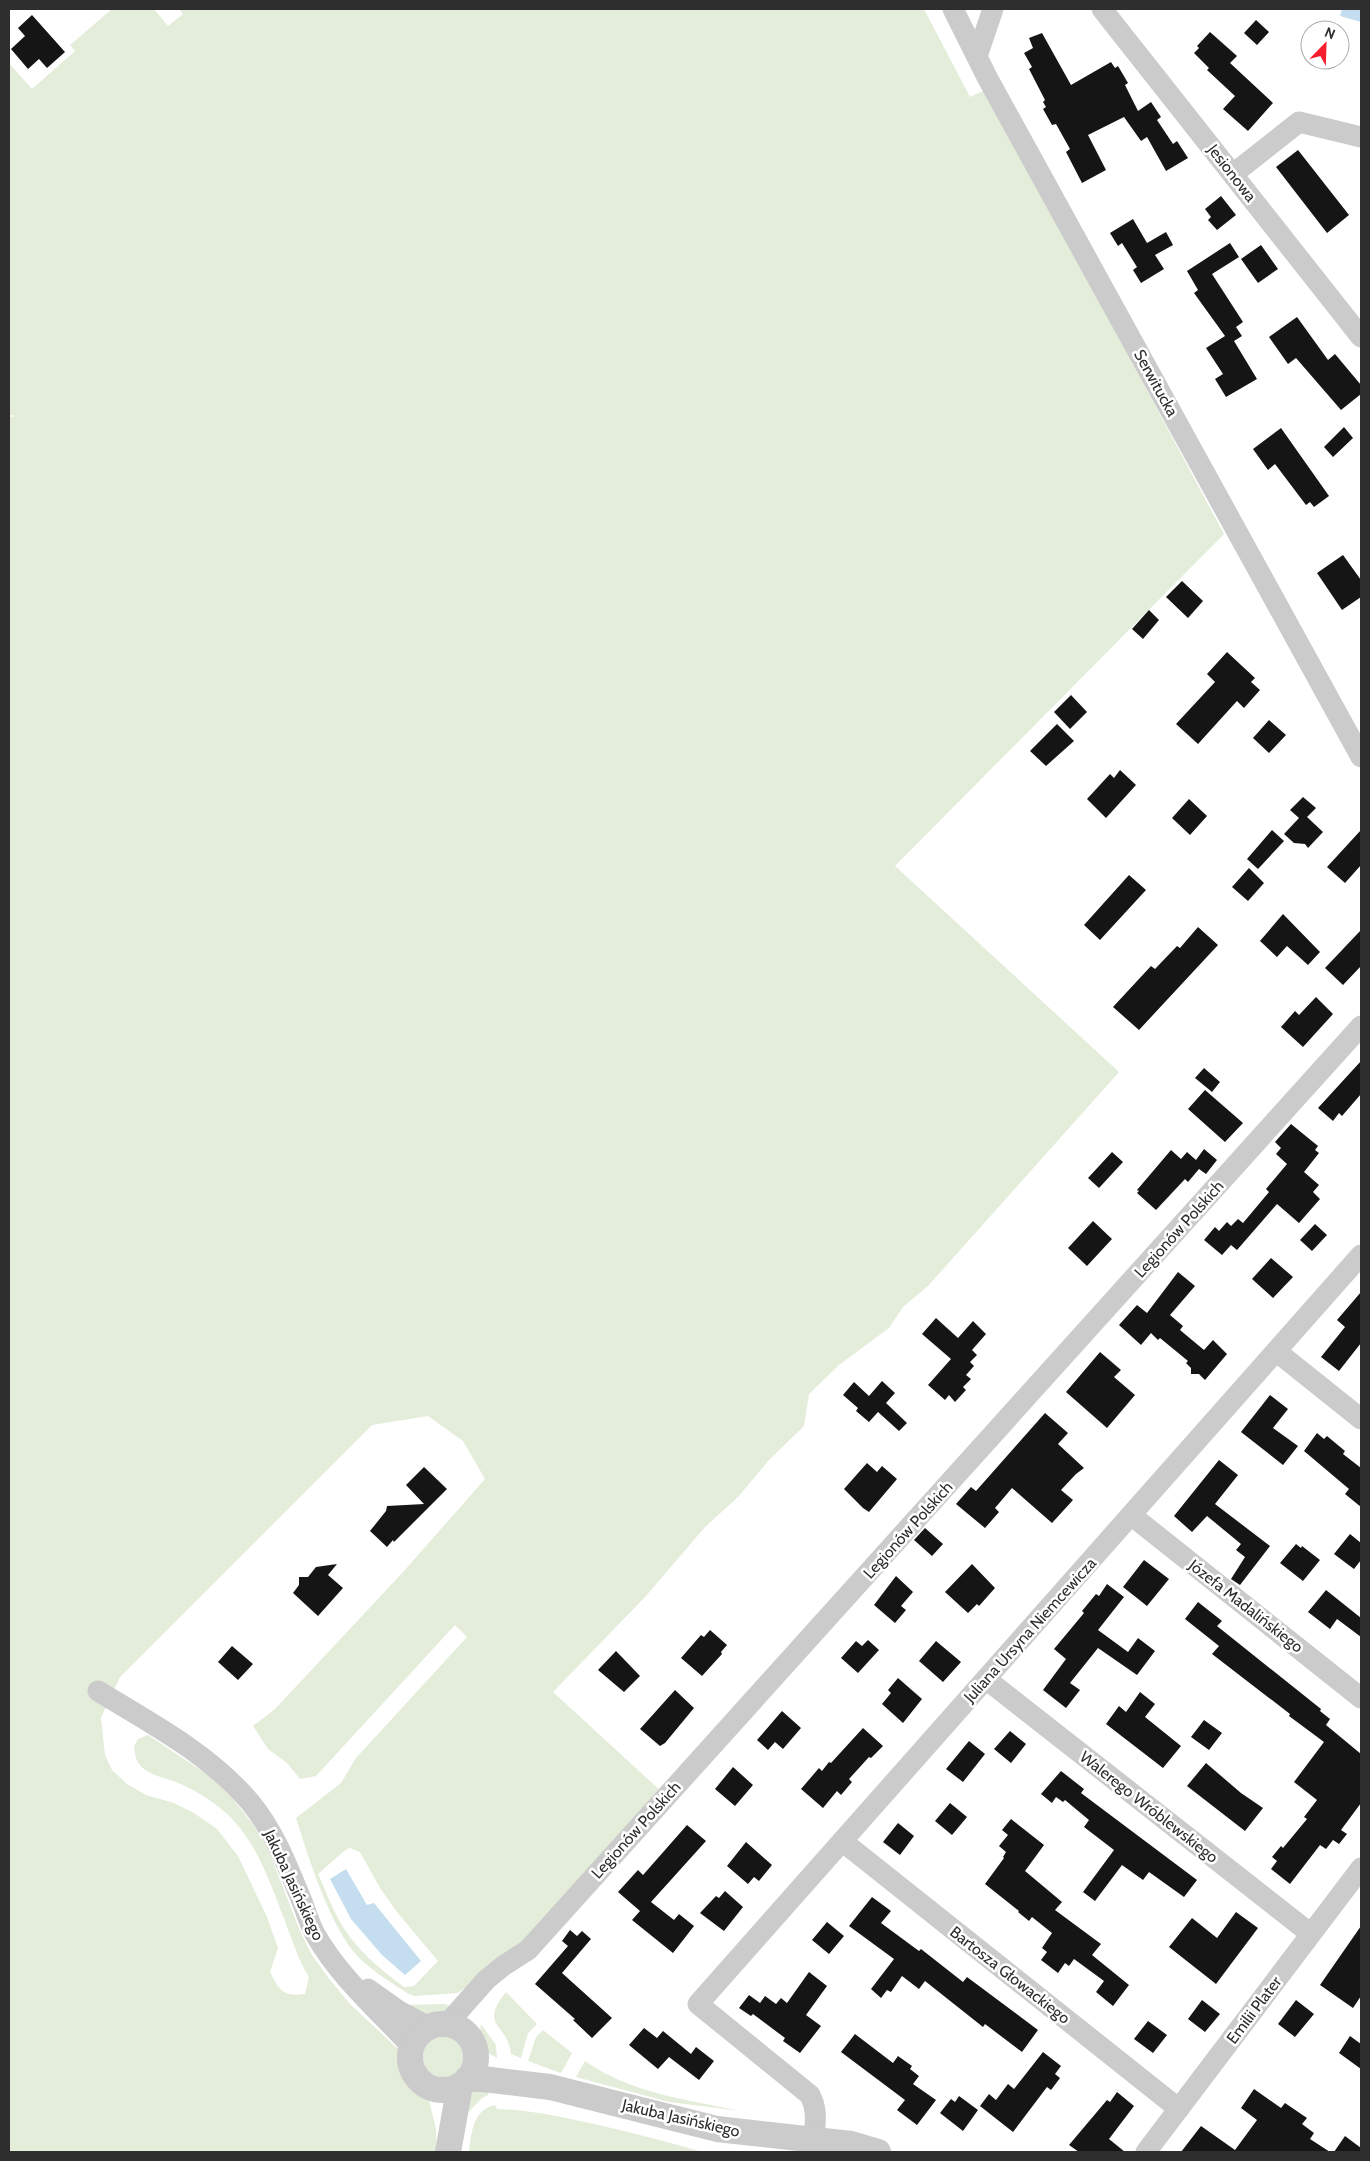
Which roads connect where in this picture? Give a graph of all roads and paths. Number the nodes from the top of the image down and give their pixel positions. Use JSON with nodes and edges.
{"nodes":[{"id":1,"x":953,"y":9,"type":"edge"},
{"id":2,"x":993,"y":9,"type":"edge"},
{"id":3,"x":1102,"y":9,"type":"edge"},
{"id":4,"x":977,"y":56,"type":"junction"},
{"id":5,"x":1361,"y":137,"type":"edge"},
{"id":6,"x":1233,"y":174,"type":"junction"},
{"id":7,"x":1361,"y":337,"type":"edge"},
{"id":8,"x":1361,"y":757,"type":"edge"},
{"id":9,"x":1361,"y":1026,"type":"edge"},
{"id":10,"x":1361,"y":1255,"type":"edge"},
{"id":11,"x":1276,"y":1351,"type":"junction"},
{"id":12,"x":1361,"y":1419,"type":"edge"},
{"id":13,"x":1131,"y":1515,"type":"junction"},
{"id":14,"x":986,"y":1679,"type":"junction"},
{"id":15,"x":98,"y":1691,"type":"dead end"},
{"id":16,"x":1361,"y":1698,"type":"edge"},
{"id":17,"x":842,"y":1841,"type":"junction"},
{"id":18,"x":1361,"y":1868,"type":"edge"},
{"id":19,"x":1311,"y":1934,"type":"junction"},
{"id":20,"x":344,"y":1975,"type":"junction"},
{"id":21,"x":438,"y":2026,"type":"junction"},
{"id":22,"x":411,"y":2046,"type":"junction"},
{"id":23,"x":476,"y":2054,"type":"junction"},
{"id":24,"x":464,"y":2082,"type":"junction"},
{"id":25,"x":550,"y":2087,"type":"junction"},
{"id":26,"x":434,"y":2089,"type":"junction"},
{"id":27,"x":1179,"y":2109,"type":"junction"},
{"id":28,"x":814,"y":2140,"type":"junction"},
{"id":29,"x":448,"y":2152,"type":"edge"},
{"id":30,"x":878,"y":2152,"type":"edge"},
{"id":31,"x":1146,"y":2152,"type":"edge"}],
"edges":[{"from":1,"to":4,"type":"street","name":"Serwitucka"},
{"from":2,"to":4,"type":"street"},
{"from":3,"to":6,"type":"street","name":"Jesionowa"},
{"from":4,"to":8,"type":"street","name":"Serwitucka"},
{"from":5,"to":6,"type":"street"},
{"from":6,"to":7,"type":"street","name":"Jesionowa"},
{"from":9,"to":21,"type":"street","name":"Legionów Polskich"},
{"from":10,"to":11,"type":"street","name":"Juliana Ursyna Niemcewicza"},
{"from":11,"to":12,"type":"street"},
{"from":11,"to":13,"type":"street","name":"Juliana Ursyna Niemcewicza"},
{"from":13,"to":14,"type":"street","name":"Juliana Ursyna Niemcewicza"},
{"from":13,"to":16,"type":"street","name":"Józefa Madalińskiego"},
{"from":14,"to":17,"type":"street","name":"Juliana Ursyna Niemcewicza"},
{"from":14,"to":19,"type":"street","name":"Walerego Wróblewskiego"},
{"from":15,"to":20,"type":"street","name":"Jakuba Jasińskiego"},
{"from":17,"to":27,"type":"street","name":"Bartosza Głowackiego"},
{"from":17,"to":28,"type":"street","name":"Juliana Ursyna Niemcewicza"},
{"from":18,"to":19,"type":"street","name":"Emilii Plater"},
{"from":19,"to":27,"type":"street","name":"Emilii Plater"},
{"from":20,"to":21,"type":"street","name":"Jakuba Jasińskiego"},
{"from":20,"to":22,"type":"street","name":"Jakuba Jasińskiego"},
{"from":21,"to":22,"type":"street"},
{"from":21,"to":23,"type":"street"},
{"from":22,"to":26,"type":"street"},
{"from":23,"to":24,"type":"street"},
{"from":23,"to":25,"type":"street","name":"Jakuba Jasińskiego"},
{"from":24,"to":25,"type":"street","name":"Jakuba Jasińskiego"},
{"from":24,"to":26,"type":"street"},
{"from":24,"to":29,"type":"street"},
{"from":25,"to":28,"type":"street","name":"Jakuba Jasińskiego"},
{"from":26,"to":29,"type":"street"},
{"from":27,"to":31,"type":"street","name":"Emilii Plater"},
{"from":28,"to":30,"type":"street","name":"Jakuba Jasińskiego"}]}
